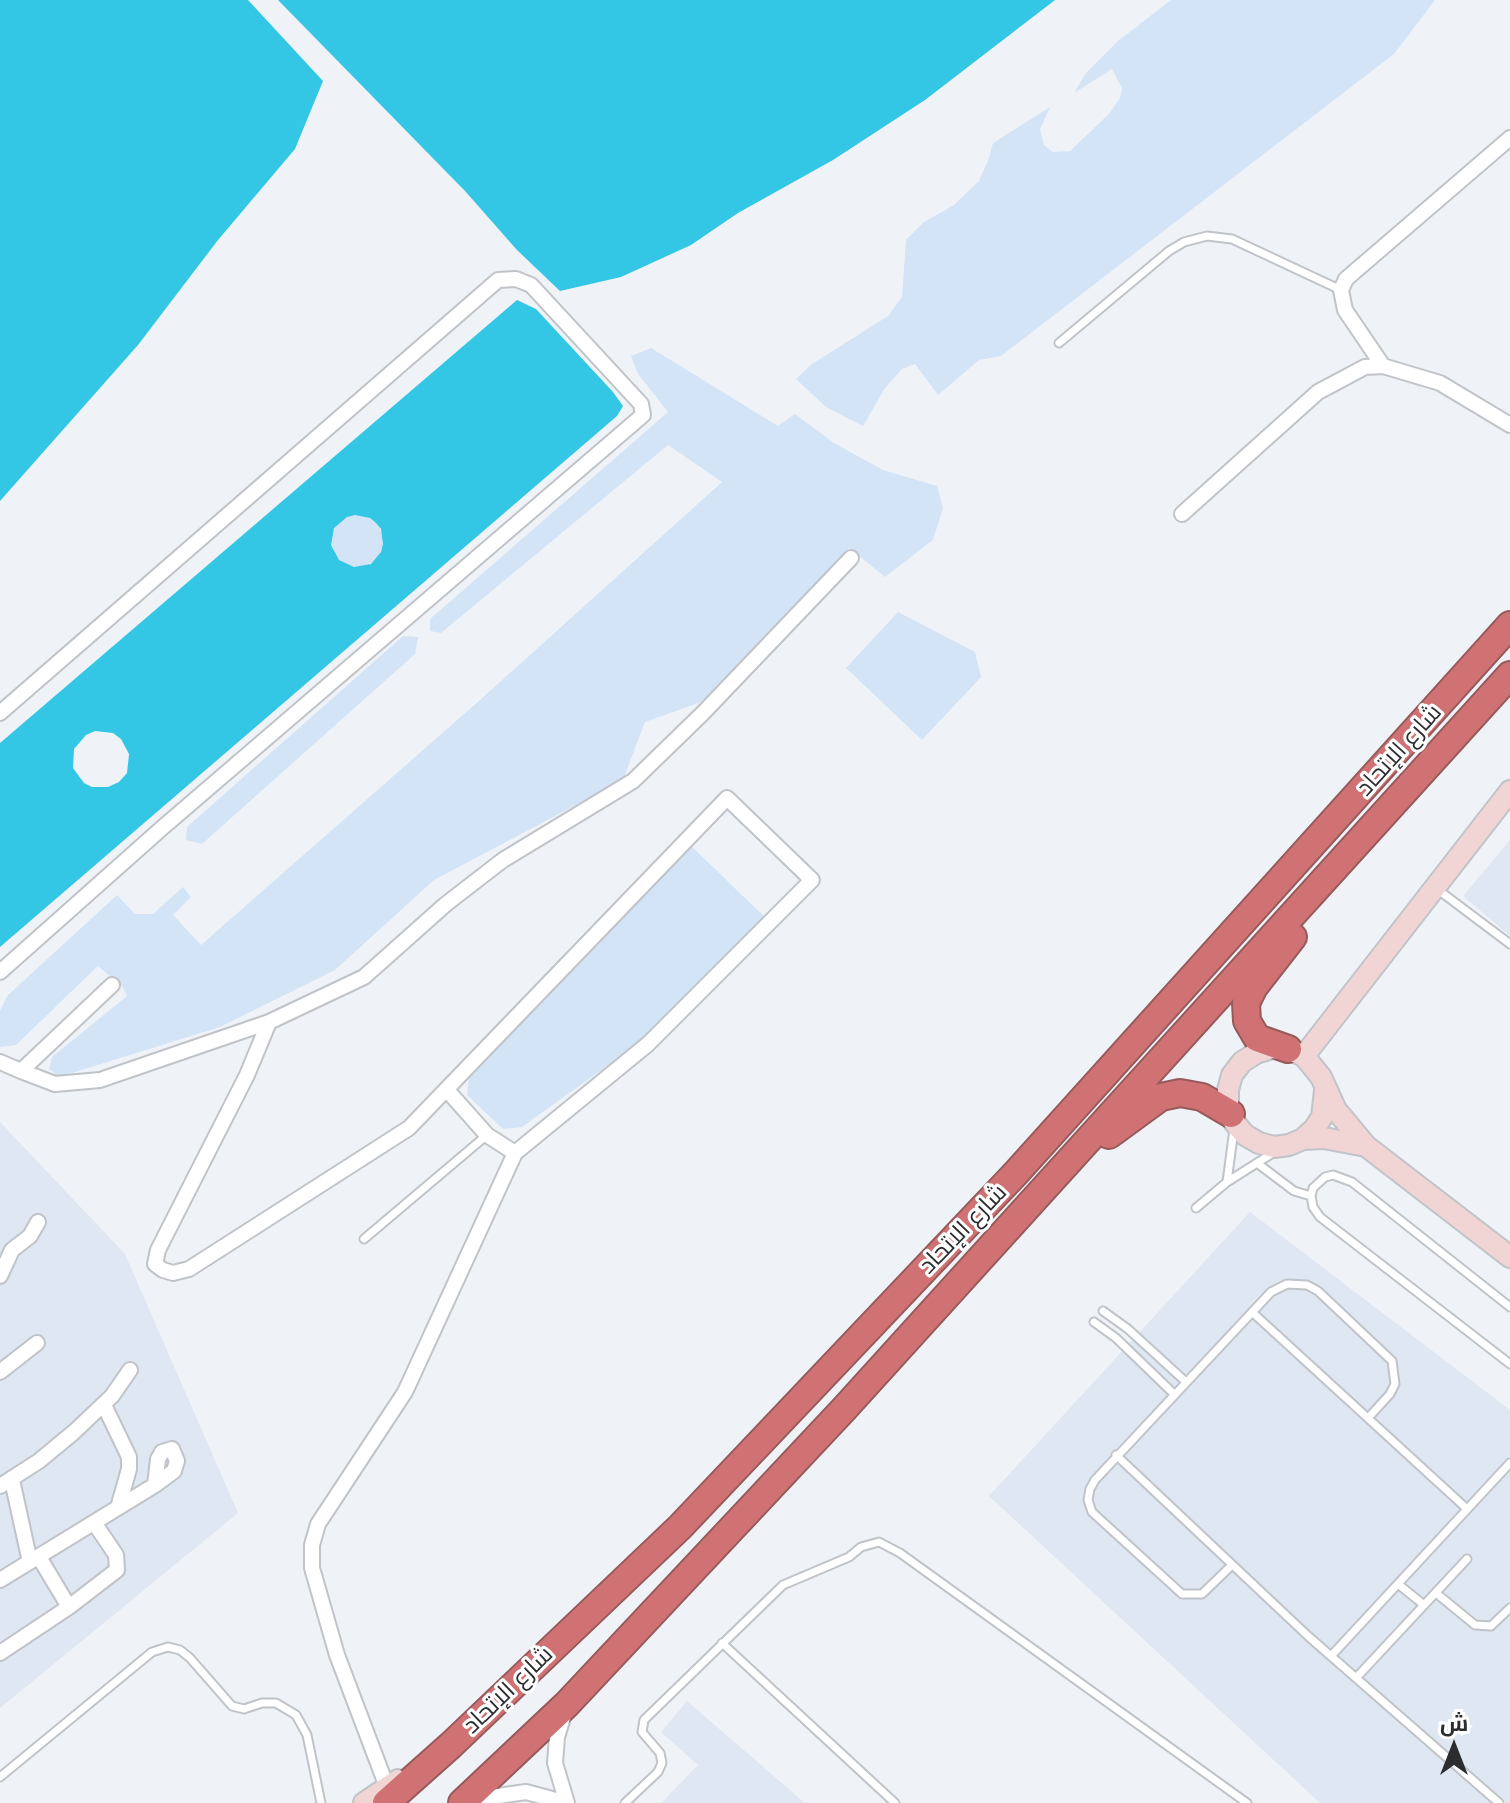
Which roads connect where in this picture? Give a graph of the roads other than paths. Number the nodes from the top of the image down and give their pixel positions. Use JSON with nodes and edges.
{"nodes":[{"id":1,"x":1510,"y":138,"type":"edge"},
{"id":2,"x":1341,"y":290,"type":"junction"},
{"id":3,"x":1059,"y":343,"type":"dead end"},
{"id":4,"x":1383,"y":366,"type":"junction"},
{"id":5,"x":1510,"y":425,"type":"edge"},
{"id":6,"x":1182,"y":514,"type":"dead end"},
{"id":7,"x":851,"y":558,"type":"dead end"},
{"id":8,"x":1510,"y":625,"type":"edge"},
{"id":9,"x":1510,"y":675,"type":"edge"},
{"id":10,"x":0,"y":713,"type":"edge"},
{"id":11,"x":1510,"y":791,"type":"edge"},
{"id":12,"x":1393,"y":805,"type":"junction"},
{"id":13,"x":1435,"y":888,"type":"junction"},
{"id":14,"x":1510,"y":944,"type":"edge"},
{"id":15,"x":0,"y":972,"type":"edge"},
{"id":16,"x":112,"y":985,"type":"dead end"},
{"id":17,"x":269,"y":1022,"type":"junction"},
{"id":18,"x":1296,"y":1053,"type":"junction"},
{"id":19,"x":0,"y":1062,"type":"edge"},
{"id":20,"x":21,"y":1071,"type":"junction"},
{"id":21,"x":447,"y":1090,"type":"junction"},
{"id":22,"x":1325,"y":1090,"type":"junction"},
{"id":23,"x":1232,"y":1118,"type":"junction"},
{"id":24,"x":487,"y":1135,"type":"junction"},
{"id":25,"x":1296,"y":1142,"type":"junction"},
{"id":26,"x":1366,"y":1146,"type":"junction"},
{"id":27,"x":515,"y":1153,"type":"junction"},
{"id":28,"x":1257,"y":1163,"type":"junction"},
{"id":29,"x":1227,"y":1182,"type":"junction"},
{"id":30,"x":1041,"y":1191,"type":"junction"},
{"id":31,"x":1311,"y":1196,"type":"junction"},
{"id":32,"x":1196,"y":1208,"type":"dead end"},
{"id":33,"x":38,"y":1222,"type":"dead end"},
{"id":34,"x":364,"y":1239,"type":"dead end"},
{"id":35,"x":1510,"y":1257,"type":"edge"},
{"id":36,"x":0,"y":1276,"type":"edge"},
{"id":37,"x":1510,"y":1307,"type":"edge"},
{"id":38,"x":1103,"y":1311,"type":"dead end"},
{"id":39,"x":1252,"y":1312,"type":"junction"},
{"id":40,"x":1094,"y":1322,"type":"dead end"},
{"id":41,"x":37,"y":1343,"type":"dead end"},
{"id":42,"x":1510,"y":1364,"type":"edge"},
{"id":43,"x":130,"y":1370,"type":"dead end"},
{"id":44,"x":0,"y":1372,"type":"edge"},
{"id":45,"x":1186,"y":1382,"type":"junction"},
{"id":46,"x":1174,"y":1394,"type":"junction"},
{"id":47,"x":104,"y":1405,"type":"junction"},
{"id":48,"x":1369,"y":1417,"type":"junction"},
{"id":49,"x":1116,"y":1455,"type":"junction"},
{"id":50,"x":1510,"y":1463,"type":"edge"},
{"id":51,"x":6,"y":1483,"type":"edge"},
{"id":52,"x":155,"y":1485,"type":"dead end"},
{"id":53,"x":118,"y":1508,"type":"junction"},
{"id":54,"x":1466,"y":1508,"type":"junction"},
{"id":55,"x":95,"y":1524,"type":"junction"},
{"id":56,"x":35,"y":1559,"type":"junction"},
{"id":57,"x":1467,"y":1559,"type":"dead end"},
{"id":58,"x":1232,"y":1565,"type":"junction"},
{"id":59,"x":0,"y":1580,"type":"edge"},
{"id":60,"x":1398,"y":1584,"type":"junction"},
{"id":61,"x":1436,"y":1593,"type":"junction"},
{"id":62,"x":1424,"y":1605,"type":"junction"},
{"id":63,"x":69,"y":1607,"type":"junction"},
{"id":64,"x":1510,"y":1608,"type":"edge"},
{"id":65,"x":722,"y":1643,"type":"junction"},
{"id":66,"x":0,"y":1653,"type":"edge"},
{"id":67,"x":1331,"y":1656,"type":"junction"},
{"id":68,"x":1356,"y":1678,"type":"junction"},
{"id":69,"x":567,"y":1704,"type":"junction"},
{"id":70,"x":0,"y":1777,"type":"edge"},
{"id":71,"x":386,"y":1795,"type":"edge"},
{"id":72,"x":321,"y":1803,"type":"edge"},
{"id":73,"x":364,"y":1803,"type":"edge"},
{"id":74,"x":462,"y":1803,"type":"edge"},
{"id":75,"x":482,"y":1803,"type":"edge"},
{"id":76,"x":567,"y":1803,"type":"edge"},
{"id":77,"x":625,"y":1803,"type":"edge"},
{"id":78,"x":895,"y":1803,"type":"edge"},
{"id":79,"x":1247,"y":1803,"type":"edge"},
{"id":80,"x":1499,"y":1803,"type":"edge"}],
"edges":[{"from":1,"to":2,"type":"street"},
{"from":2,"to":3,"type":"lane"},
{"from":2,"to":4,"type":"street"},
{"from":4,"to":5,"type":"street"},
{"from":4,"to":6,"type":"street"},
{"from":7,"to":17,"type":"street"},
{"from":8,"to":71,"type":"highway","name":"شارع الإتحاد"},
{"from":9,"to":12,"type":"highway","name":"شارع الإتحاد"},
{"from":10,"to":15,"type":"street"},
{"from":11,"to":13,"type":"street"},
{"from":12,"to":18,"type":"highway"},
{"from":12,"to":30,"type":"highway","name":"شارع الإتحاد"},
{"from":13,"to":14,"type":"lane"},
{"from":13,"to":18,"type":"street"},
{"from":16,"to":20,"type":"street"},
{"from":17,"to":20,"type":"street"},
{"from":17,"to":21,"type":"street"},
{"from":18,"to":22,"type":"street"},
{"from":18,"to":23,"type":"street"},
{"from":19,"to":20,"type":"street"},
{"from":21,"to":24,"type":"street"},
{"from":21,"to":27,"type":"street"},
{"from":22,"to":25,"type":"street"},
{"from":22,"to":26,"type":"street"},
{"from":23,"to":25,"type":"street"},
{"from":23,"to":29,"type":"lane"},
{"from":23,"to":30,"type":"highway"},
{"from":24,"to":27,"type":"street"},
{"from":24,"to":34,"type":"lane"},
{"from":25,"to":26,"type":"street"},
{"from":25,"to":28,"type":"lane"},
{"from":26,"to":35,"type":"street"},
{"from":27,"to":71,"type":"street"},
{"from":28,"to":29,"type":"lane"},
{"from":28,"to":31,"type":"lane"},
{"from":29,"to":32,"type":"lane"},
{"from":30,"to":69,"type":"highway","name":"شارع الإتحاد"},
{"from":31,"to":37,"type":"lane"},
{"from":31,"to":42,"type":"lane"},
{"from":33,"to":36,"type":"street"},
{"from":38,"to":45,"type":"lane"},
{"from":39,"to":45,"type":"lane"},
{"from":39,"to":48,"type":"lane"},
{"from":39,"to":48,"type":"lane"},
{"from":40,"to":46,"type":"lane"},
{"from":41,"to":44,"type":"street"},
{"from":43,"to":47,"type":"street"},
{"from":45,"to":46,"type":"lane"},
{"from":46,"to":49,"type":"lane"},
{"from":47,"to":51,"type":"street"},
{"from":47,"to":53,"type":"street"},
{"from":48,"to":54,"type":"lane"},
{"from":49,"to":58,"type":"lane"},
{"from":49,"to":58,"type":"lane"},
{"from":50,"to":54,"type":"lane"},
{"from":51,"to":56,"type":"street"},
{"from":52,"to":53,"type":"street"},
{"from":53,"to":55,"type":"street"},
{"from":54,"to":60,"type":"lane"},
{"from":55,"to":56,"type":"street"},
{"from":55,"to":63,"type":"street"},
{"from":56,"to":59,"type":"street"},
{"from":56,"to":63,"type":"street"},
{"from":57,"to":61,"type":"lane"},
{"from":58,"to":67,"type":"lane"},
{"from":60,"to":62,"type":"lane"},
{"from":60,"to":67,"type":"lane"},
{"from":61,"to":62,"type":"lane"},
{"from":61,"to":64,"type":"lane"},
{"from":62,"to":68,"type":"lane"},
{"from":63,"to":66,"type":"street"},
{"from":65,"to":77,"type":"lane"},
{"from":65,"to":78,"type":"lane"},
{"from":65,"to":79,"type":"lane"},
{"from":67,"to":68,"type":"lane"},
{"from":68,"to":80,"type":"lane"},
{"from":69,"to":74,"type":"highway","name":"شارع الإتحاد"},
{"from":69,"to":76,"type":"street"},
{"from":70,"to":72,"type":"lane"},
{"from":71,"to":73,"type":"street"},
{"from":75,"to":76,"type":"street"}]}
